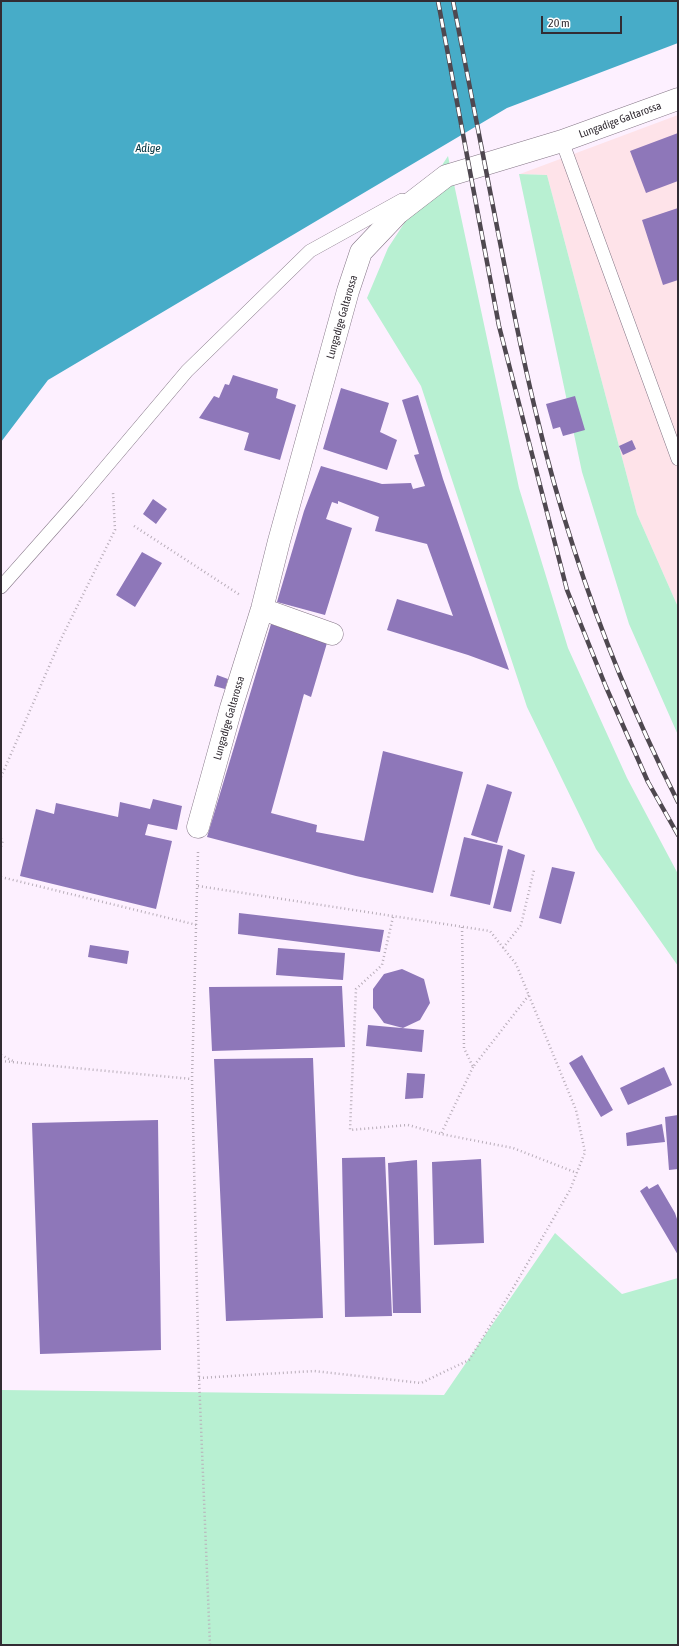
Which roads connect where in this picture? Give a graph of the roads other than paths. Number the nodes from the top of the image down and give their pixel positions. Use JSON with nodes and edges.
{"nodes":[{"id":1,"x":678,"y":99,"type":"edge"},
{"id":2,"x":562,"y":141,"type":"junction"},
{"id":3,"x":446,"y":176,"type":"junction"},
{"id":4,"x":678,"y":458,"type":"edge"},
{"id":5,"x":1,"y":587,"type":"edge"},
{"id":6,"x":262,"y":609,"type":"junction"},
{"id":7,"x":332,"y":634,"type":"dead end"},
{"id":8,"x":198,"y":827,"type":"road end"}],
"edges":[{"from":1,"to":2,"type":"street","name":"Lungadige Galtarossa"},
{"from":2,"to":3,"type":"street","name":"Lungadige Galtarossa"},
{"from":2,"to":4,"type":"lane"},
{"from":3,"to":5,"type":"lane"},
{"from":3,"to":6,"type":"street","name":"Lungadige Galtarossa"},
{"from":6,"to":7,"type":"street"},
{"from":6,"to":8,"type":"street","name":"Lungadige Galtarossa"}]}
